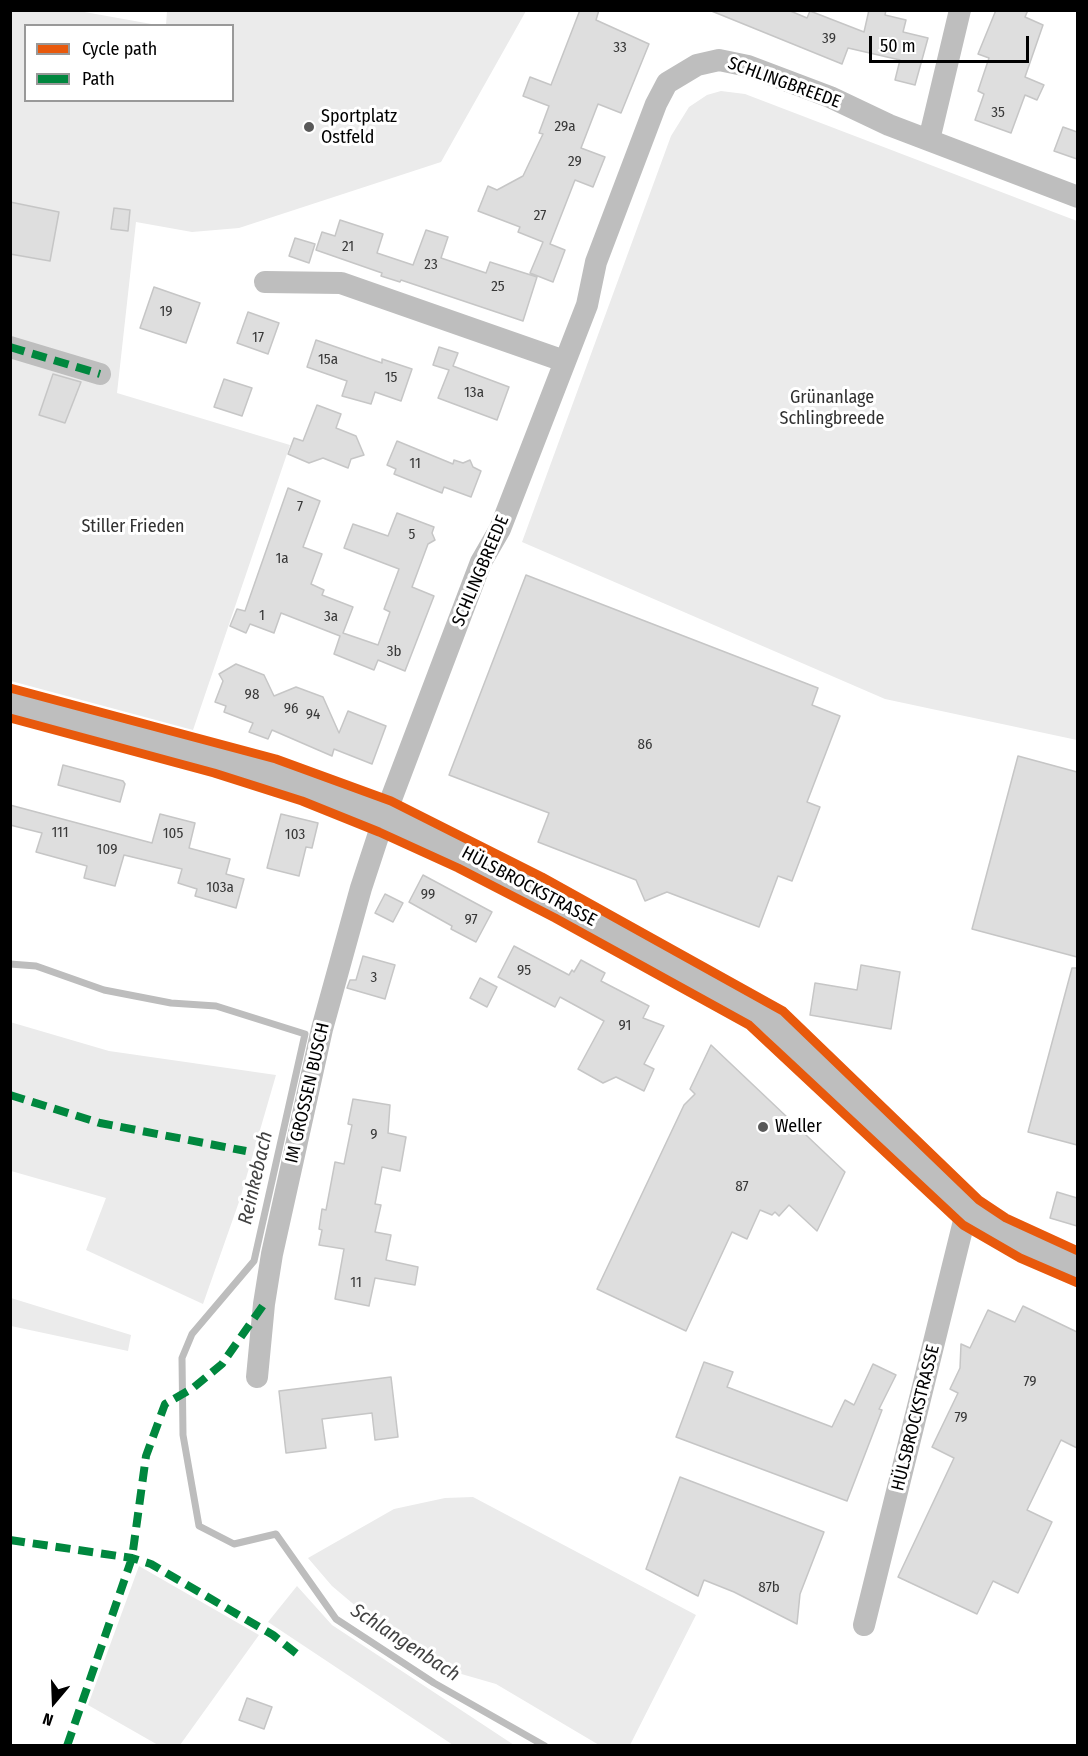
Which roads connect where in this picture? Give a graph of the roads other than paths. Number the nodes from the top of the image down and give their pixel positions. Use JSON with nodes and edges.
{"nodes":[{"id":1,"x":960,"y":10,"type":"edge"},
{"id":2,"x":929,"y":140,"type":"junction"},
{"id":3,"x":1077,"y":197,"type":"edge"},
{"id":4,"x":265,"y":282,"type":"dead end"},
{"id":5,"x":10,"y":347,"type":"edge"},
{"id":6,"x":564,"y":361,"type":"junction"},
{"id":7,"x":100,"y":374,"type":"dead end"},
{"id":8,"x":10,"y":701,"type":"edge"},
{"id":9,"x":385,"y":815,"type":"junction"},
{"id":10,"x":971,"y":1212,"type":"junction"},
{"id":11,"x":1077,"y":1267,"type":"edge"},
{"id":12,"x":257,"y":1377,"type":"dead end"},
{"id":13,"x":864,"y":1625,"type":"dead end"}],
"edges":[{"from":1,"to":2,"type":"street"},
{"from":2,"to":3,"type":"street","name":"SCHLINGBREEDE"},
{"from":2,"to":6,"type":"street","name":"SCHLINGBREEDE"},
{"from":4,"to":6,"type":"street"},
{"from":5,"to":7,"type":"street"},
{"from":6,"to":9,"type":"street","name":"SCHLINGBREEDE"},
{"from":8,"to":9,"type":"street","name":"HÜLSBROCKSTRASSE"},
{"from":9,"to":10,"type":"street","name":"HÜLSBROCKSTRASSE"},
{"from":9,"to":12,"type":"street","name":"IM GROSSEN BUSCH"},
{"from":10,"to":11,"type":"street","name":"HÜLSBROCKSTRASSE"},
{"from":10,"to":13,"type":"street","name":"HÜLSBROCKSTRASSE"}]}
